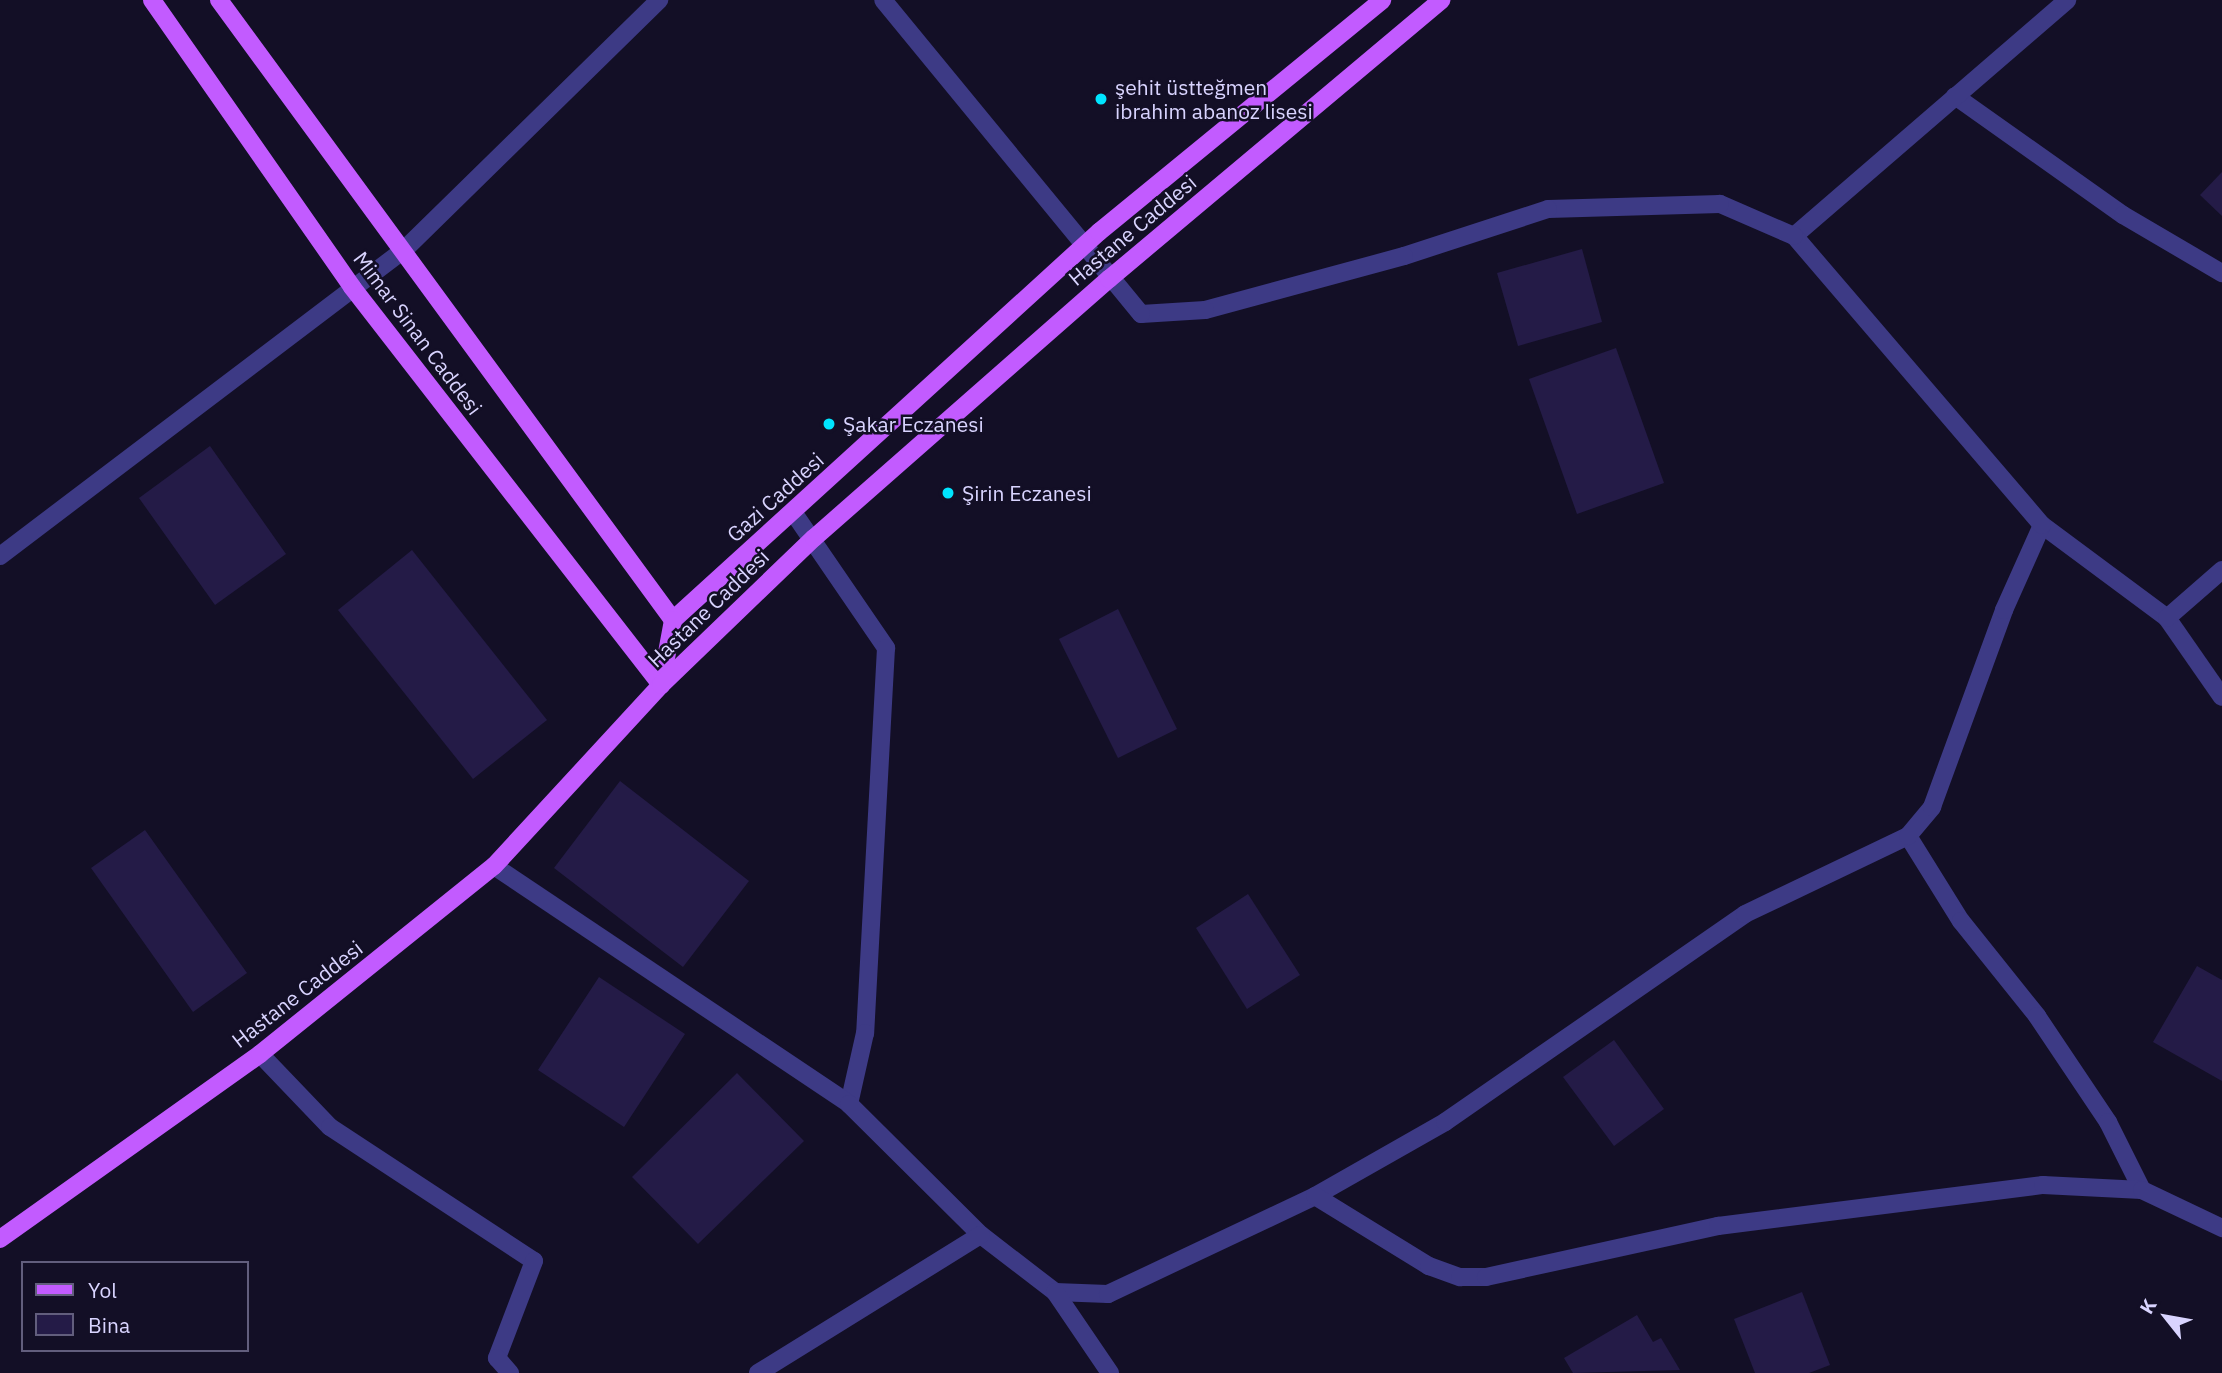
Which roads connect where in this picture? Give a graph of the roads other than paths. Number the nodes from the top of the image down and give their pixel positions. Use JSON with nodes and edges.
{"nodes":[{"id":1,"x":152,"y":0,"type":"edge"},
{"id":2,"x":219,"y":0,"type":"edge"},
{"id":3,"x":659,"y":0,"type":"edge"},
{"id":4,"x":883,"y":0,"type":"edge"},
{"id":5,"x":1382,"y":0,"type":"edge"},
{"id":6,"x":1442,"y":0,"type":"edge"},
{"id":7,"x":2067,"y":0,"type":"edge"},
{"id":8,"x":1955,"y":96,"type":"junction"},
{"id":9,"x":1794,"y":236,"type":"junction"},
{"id":10,"x":1083,"y":247,"type":"junction"},
{"id":11,"x":405,"y":249,"type":"junction"},
{"id":12,"x":2222,"y":273,"type":"edge"},
{"id":13,"x":1109,"y":279,"type":"junction"},
{"id":14,"x":352,"y":287,"type":"junction"},
{"id":15,"x":793,"y":512,"type":"junction"},
{"id":16,"x":2042,"y":524,"type":"junction"},
{"id":17,"x":814,"y":538,"type":"junction"},
{"id":18,"x":0,"y":556,"type":"edge"},
{"id":19,"x":2222,"y":570,"type":"edge"},
{"id":20,"x":2167,"y":618,"type":"junction"},
{"id":21,"x":673,"y":620,"type":"junction"},
{"id":22,"x":661,"y":685,"type":"junction"},
{"id":23,"x":2222,"y":697,"type":"edge"},
{"id":24,"x":1908,"y":836,"type":"junction"},
{"id":25,"x":494,"y":866,"type":"junction"},
{"id":26,"x":260,"y":1054,"type":"junction"},
{"id":27,"x":849,"y":1104,"type":"junction"},
{"id":28,"x":2142,"y":1190,"type":"junction"},
{"id":29,"x":1315,"y":1196,"type":"junction"},
{"id":30,"x":2222,"y":1228,"type":"edge"},
{"id":31,"x":981,"y":1235,"type":"junction"},
{"id":32,"x":0,"y":1239,"type":"edge"},
{"id":33,"x":1055,"y":1292,"type":"junction"},
{"id":34,"x":509,"y":1373,"type":"edge"},
{"id":35,"x":758,"y":1373,"type":"edge"},
{"id":36,"x":1110,"y":1373,"type":"edge"}],
"edges":[{"from":1,"to":14,"type":"main road","name":"Mimar Sinan Caddesi"},
{"from":2,"to":11,"type":"main road","name":"Mimar Sinan Caddesi"},
{"from":3,"to":11,"type":"street"},
{"from":4,"to":10,"type":"street"},
{"from":5,"to":10,"type":"main road","name":"Gazi Caddesi"},
{"from":6,"to":13,"type":"main road","name":"Hastane Caddesi"},
{"from":7,"to":8,"type":"street"},
{"from":8,"to":9,"type":"street"},
{"from":8,"to":12,"type":"street"},
{"from":9,"to":13,"type":"street"},
{"from":9,"to":16,"type":"street"},
{"from":10,"to":13,"type":"street"},
{"from":10,"to":15,"type":"main road","name":"Gazi Caddesi"},
{"from":11,"to":14,"type":"street"},
{"from":11,"to":21,"type":"main road"},
{"from":13,"to":17,"type":"main road","name":"Hastane Caddesi"},
{"from":14,"to":18,"type":"street"},
{"from":14,"to":22,"type":"main road","name":"Mimar Sinan Caddesi"},
{"from":15,"to":17,"type":"street"},
{"from":15,"to":21,"type":"main road","name":"Gazi Caddesi"},
{"from":16,"to":20,"type":"street"},
{"from":16,"to":24,"type":"street"},
{"from":17,"to":22,"type":"main road","name":"Hastane Caddesi"},
{"from":17,"to":27,"type":"street"},
{"from":19,"to":20,"type":"street"},
{"from":20,"to":23,"type":"street"},
{"from":21,"to":22,"type":"main road"},
{"from":22,"to":25,"type":"main road","name":"Hastane Caddesi"},
{"from":24,"to":28,"type":"street"},
{"from":24,"to":29,"type":"street"},
{"from":25,"to":26,"type":"main road","name":"Hastane Caddesi"},
{"from":25,"to":27,"type":"street"},
{"from":26,"to":32,"type":"main road","name":"Hastane Caddesi"},
{"from":26,"to":34,"type":"street"},
{"from":27,"to":31,"type":"street"},
{"from":28,"to":29,"type":"street"},
{"from":28,"to":30,"type":"street"},
{"from":29,"to":33,"type":"street"},
{"from":31,"to":33,"type":"street"},
{"from":31,"to":35,"type":"street"},
{"from":33,"to":36,"type":"street"}]}
